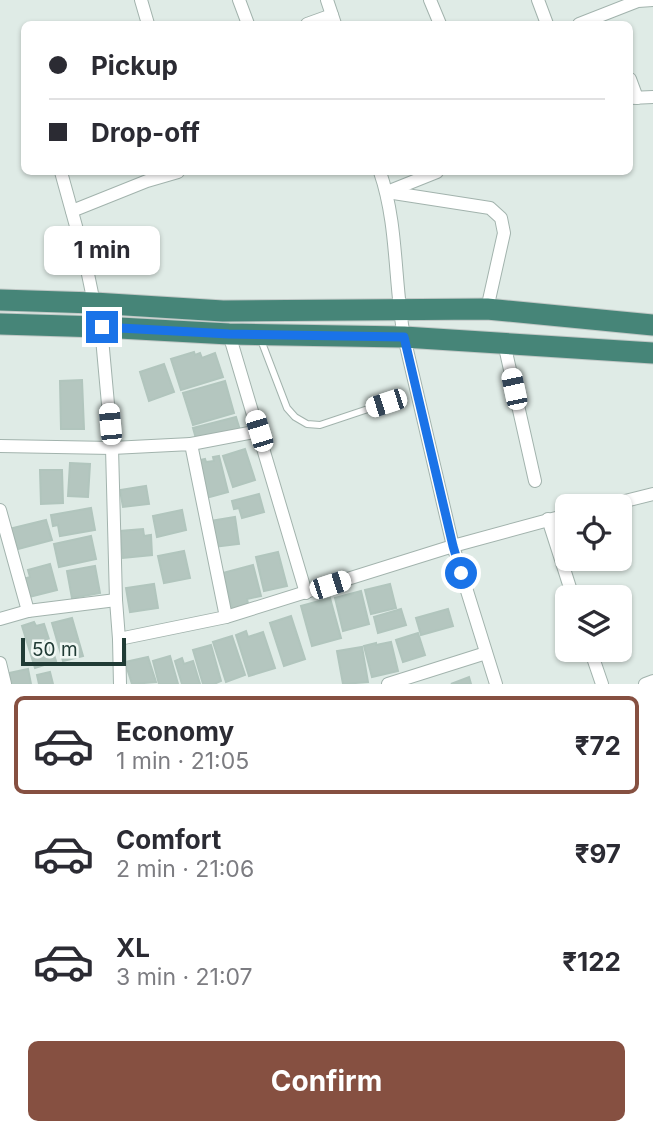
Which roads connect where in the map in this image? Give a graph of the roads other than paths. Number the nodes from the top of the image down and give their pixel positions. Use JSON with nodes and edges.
{"nodes":[{"id":1,"x":141,"y":0,"type":"edge"},
{"id":2,"x":239,"y":0,"type":"edge"},
{"id":3,"x":327,"y":0,"type":"edge"},
{"id":4,"x":430,"y":0,"type":"edge"},
{"id":5,"x":537,"y":0,"type":"edge"},
{"id":6,"x":638,"y":0,"type":"edge"},
{"id":7,"x":653,"y":0,"type":"edge"},
{"id":8,"x":609,"y":19,"type":"edge"},
{"id":9,"x":334,"y":20,"type":"edge"},
{"id":10,"x":147,"y":21,"type":"edge"},
{"id":11,"x":247,"y":21,"type":"edge"},
{"id":12,"x":439,"y":21,"type":"edge"},
{"id":13,"x":546,"y":21,"type":"edge"},
{"id":14,"x":653,"y":97,"type":"edge"},
{"id":15,"x":633,"y":98,"type":"edge"},
{"id":16,"x":62,"y":175,"type":"edge"},
{"id":17,"x":168,"y":175,"type":"edge"},
{"id":18,"x":381,"y":175,"type":"edge"},
{"id":19,"x":430,"y":175,"type":"edge"},
{"id":20,"x":387,"y":192,"type":"junction"},
{"id":21,"x":72,"y":211,"type":"junction"},
{"id":22,"x":0,"y":300,"type":"edge"},
{"id":23,"x":93,"y":303,"type":"junction"},
{"id":24,"x":486,"y":309,"type":"junction"},
{"id":25,"x":399,"y":310,"type":"junction"},
{"id":26,"x":0,"y":324,"type":"edge"},
{"id":27,"x":653,"y":325,"type":"edge"},
{"id":28,"x":102,"y":327,"type":"junction"},
{"id":29,"x":229,"y":334,"type":"junction"},
{"id":30,"x":260,"y":334,"type":"junction"},
{"id":31,"x":404,"y":337,"type":"junction"},
{"id":32,"x":504,"y":343,"type":"junction"},
{"id":33,"x":653,"y":353,"type":"edge"},
{"id":34,"x":386,"y":403,"type":"dead end"},
{"id":35,"x":259,"y":431,"type":"junction"},
{"id":36,"x":191,"y":444,"type":"junction"},
{"id":37,"x":0,"y":446,"type":"edge"},
{"id":38,"x":112,"y":448,"type":"junction"},
{"id":39,"x":534,"y":481,"type":"dead end"},
{"id":40,"x":653,"y":494,"type":"edge"},
{"id":41,"x":632,"y":499,"type":"edge"},
{"id":42,"x":0,"y":510,"type":"edge"},
{"id":43,"x":555,"y":518,"type":"edge"},
{"id":44,"x":548,"y":519,"type":"junction"},
{"id":45,"x":453,"y":546,"type":"junction"},
{"id":46,"x":569,"y":585,"type":"edge"},
{"id":47,"x":306,"y":593,"type":"junction"},
{"id":48,"x":116,"y":600,"type":"junction"},
{"id":49,"x":28,"y":611,"type":"junction"},
{"id":50,"x":226,"y":617,"type":"junction"},
{"id":51,"x":0,"y":619,"type":"edge"},
{"id":52,"x":119,"y":639,"type":"junction"},
{"id":53,"x":486,"y":653,"type":"junction"},
{"id":54,"x":594,"y":662,"type":"edge"},
{"id":55,"x":0,"y":663,"type":"edge"},
{"id":56,"x":653,"y":681,"type":"edge"},
{"id":57,"x":5,"y":684,"type":"edge"},
{"id":58,"x":120,"y":684,"type":"edge"},
{"id":59,"x":388,"y":684,"type":"edge"},
{"id":60,"x":496,"y":684,"type":"edge"},
{"id":61,"x":602,"y":684,"type":"edge"},
{"id":62,"x":645,"y":684,"type":"edge"}],
"edges":[{"from":1,"to":10,"type":"street"},
{"from":2,"to":11,"type":"street"},
{"from":3,"to":9,"type":"street"},
{"from":4,"to":12,"type":"street"},
{"from":5,"to":13,"type":"street"},
{"from":6,"to":7,"type":"street"},
{"from":6,"to":8,"type":"street"},
{"from":14,"to":15,"type":"street"},
{"from":16,"to":21,"type":"street"},
{"from":17,"to":21,"type":"street"},
{"from":18,"to":20,"type":"street"},
{"from":19,"to":20,"type":"street"},
{"from":20,"to":24,"type":"street"},
{"from":20,"to":25,"type":"street"},
{"from":21,"to":23,"type":"street"},
{"from":22,"to":23,"type":"highway"},
{"from":23,"to":25,"type":"highway"},
{"from":23,"to":28,"type":"street"},
{"from":24,"to":25,"type":"highway"},
{"from":24,"to":27,"type":"highway"},
{"from":25,"to":31,"type":"street"},
{"from":26,"to":28,"type":"highway"},
{"from":28,"to":29,"type":"highway"},
{"from":28,"to":38,"type":"street"},
{"from":29,"to":30,"type":"highway"},
{"from":29,"to":35,"type":"street"},
{"from":30,"to":31,"type":"highway"},
{"from":30,"to":34,"type":"lane"},
{"from":31,"to":32,"type":"highway"},
{"from":31,"to":45,"type":"street"},
{"from":32,"to":33,"type":"highway"},
{"from":32,"to":39,"type":"street"},
{"from":35,"to":36,"type":"street"},
{"from":35,"to":47,"type":"street"},
{"from":36,"to":38,"type":"street"},
{"from":36,"to":50,"type":"street"},
{"from":37,"to":38,"type":"street"},
{"from":38,"to":48,"type":"street"},
{"from":40,"to":41,"type":"street"},
{"from":42,"to":49,"type":"street"},
{"from":43,"to":44,"type":"street"},
{"from":44,"to":45,"type":"street"},
{"from":44,"to":46,"type":"street"},
{"from":45,"to":47,"type":"street"},
{"from":45,"to":53,"type":"street"},
{"from":47,"to":50,"type":"street"},
{"from":48,"to":49,"type":"street"},
{"from":48,"to":52,"type":"street"},
{"from":49,"to":51,"type":"street"},
{"from":50,"to":52,"type":"street"},
{"from":52,"to":58,"type":"street"},
{"from":53,"to":59,"type":"street"},
{"from":53,"to":60,"type":"street"},
{"from":54,"to":61,"type":"street"},
{"from":55,"to":57,"type":"street"},
{"from":56,"to":62,"type":"street"}]}
